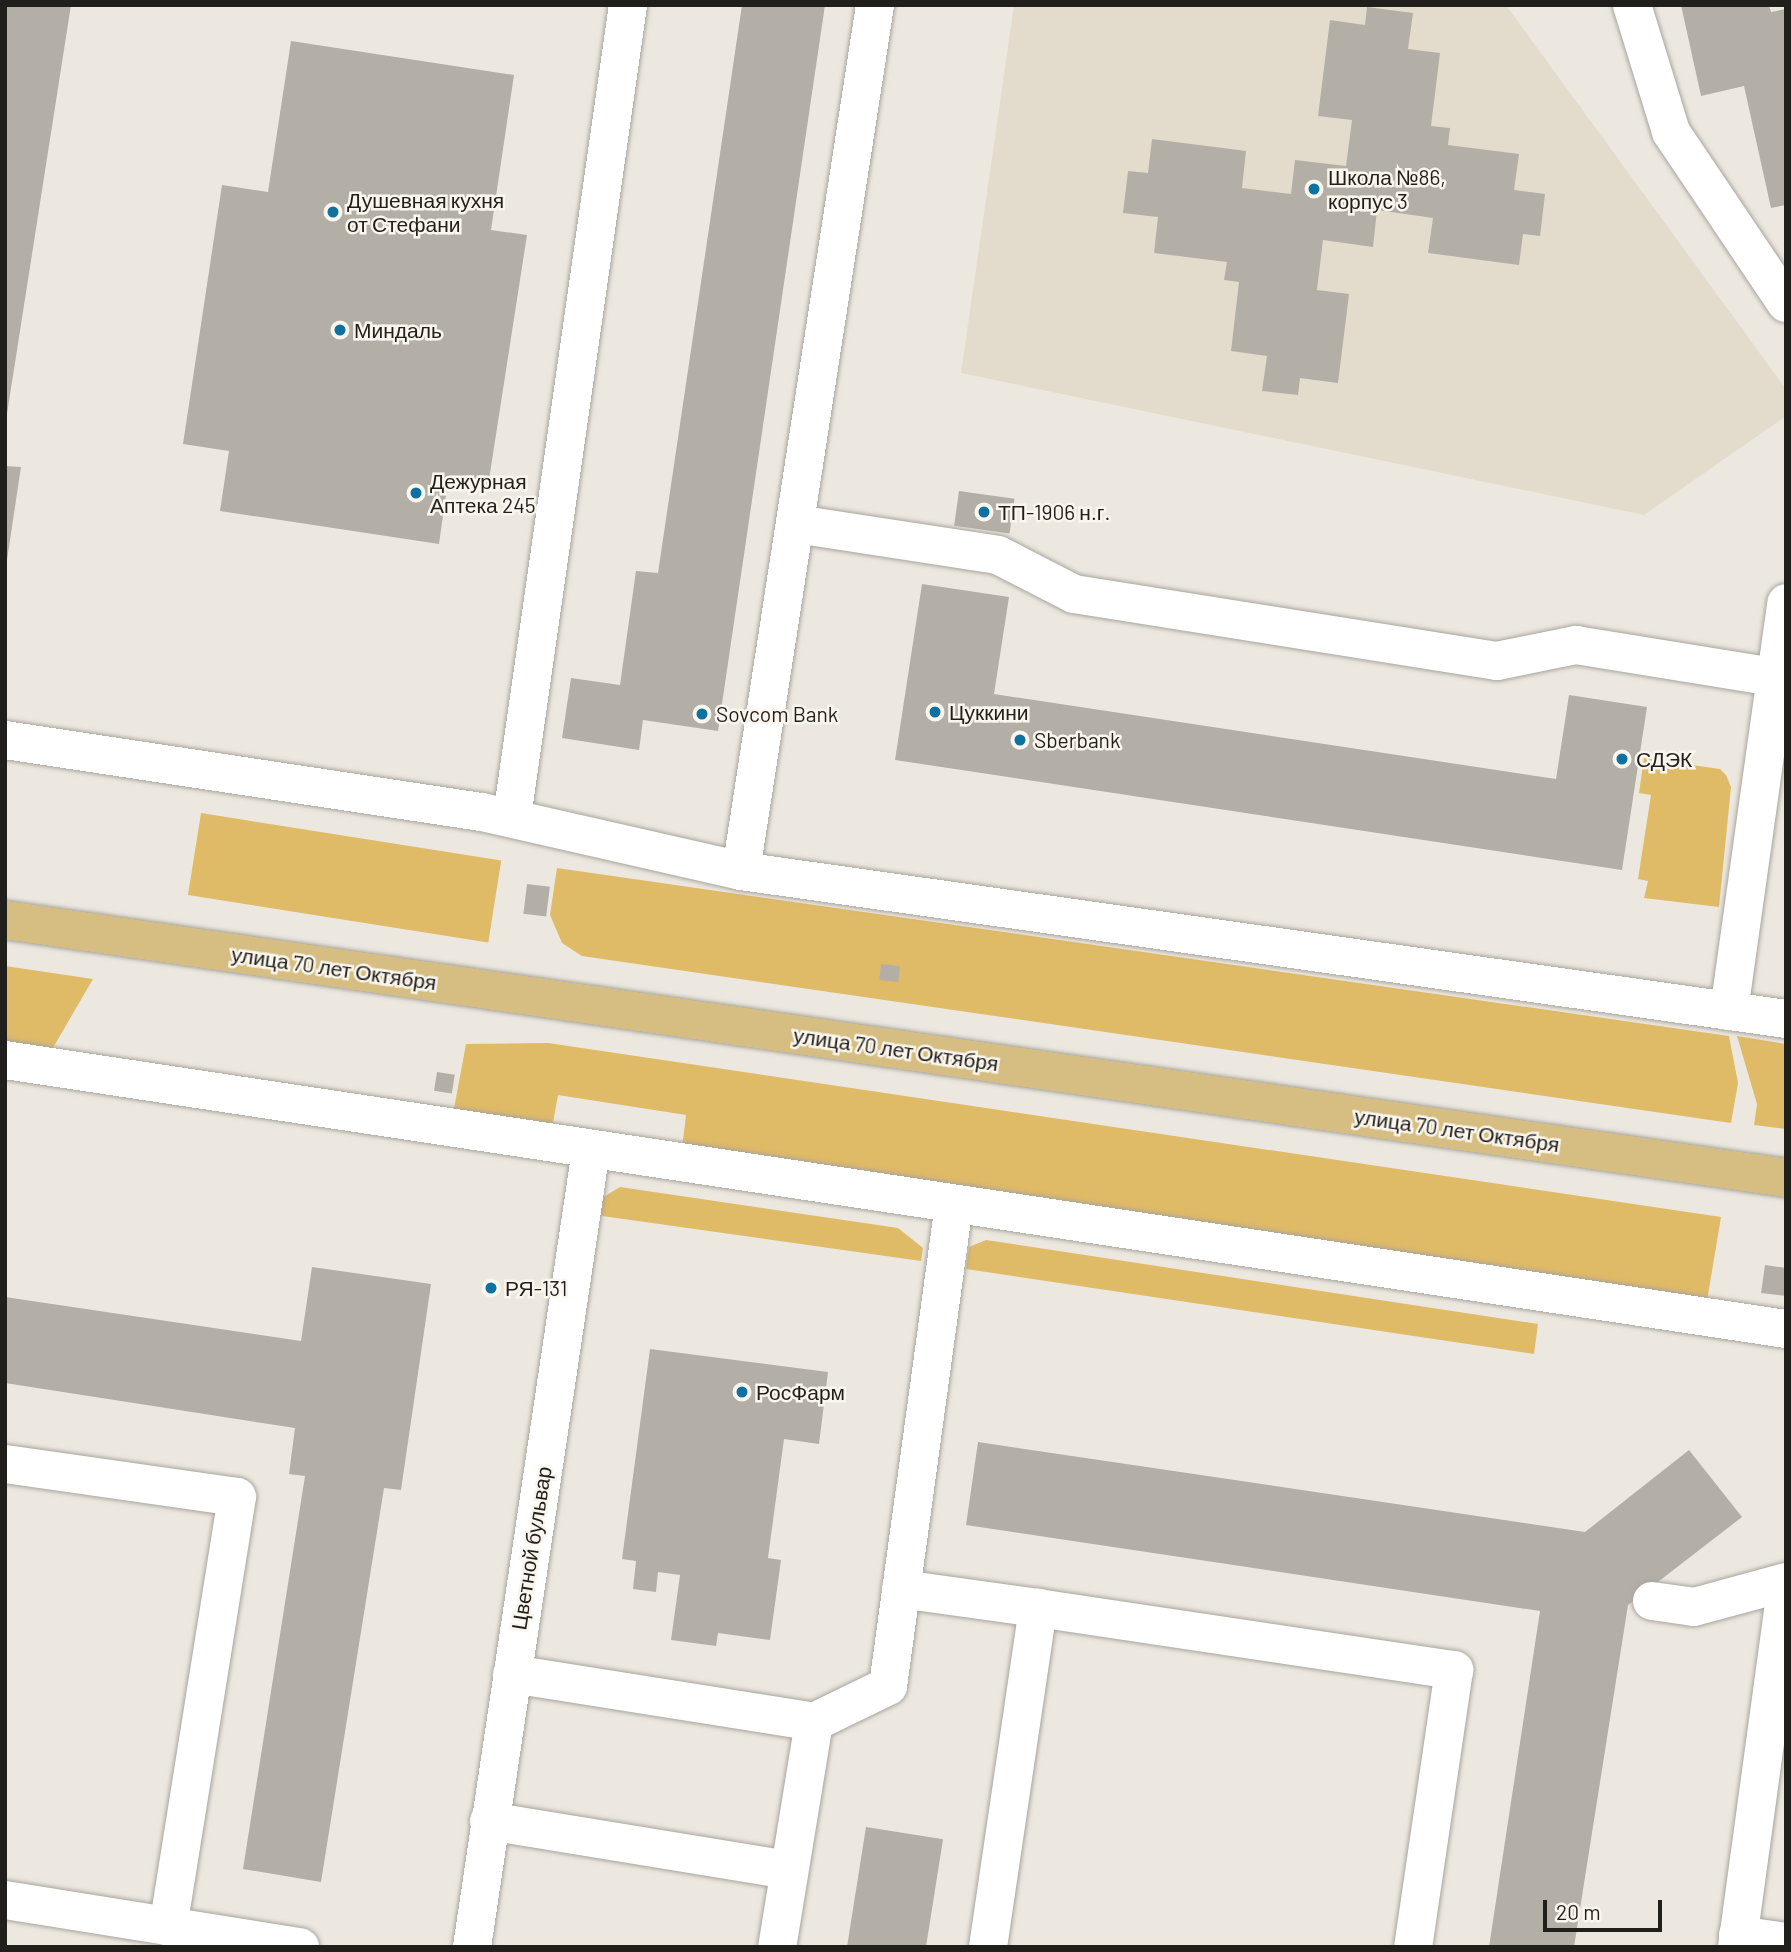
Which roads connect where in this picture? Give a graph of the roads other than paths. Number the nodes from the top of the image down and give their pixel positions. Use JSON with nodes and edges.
{"nodes":[{"id":1,"x":628,"y":5,"type":"edge"},
{"id":2,"x":875,"y":5,"type":"edge"},
{"id":3,"x":1632,"y":5,"type":"edge"},
{"id":4,"x":1786,"y":303,"type":"edge"},
{"id":5,"x":796,"y":524,"type":"junction"},
{"id":6,"x":1786,"y":603,"type":"edge"},
{"id":7,"x":1773,"y":677,"type":"junction"},
{"id":8,"x":5,"y":740,"type":"edge"},
{"id":9,"x":512,"y":817,"type":"junction"},
{"id":10,"x":741,"y":871,"type":"junction"},
{"id":11,"x":5,"y":920,"type":"edge"},
{"id":12,"x":1729,"y":1011,"type":"junction"},
{"id":13,"x":1786,"y":1019,"type":"edge"},
{"id":14,"x":5,"y":1060,"type":"edge"},
{"id":15,"x":590,"y":1150,"type":"junction"},
{"id":16,"x":1786,"y":1178,"type":"edge"},
{"id":17,"x":954,"y":1205,"type":"junction"},
{"id":18,"x":1786,"y":1329,"type":"edge"},
{"id":19,"x":5,"y":1464,"type":"edge"},
{"id":20,"x":1786,"y":1582,"type":"edge"},
{"id":21,"x":901,"y":1589,"type":"junction"},
{"id":22,"x":1786,"y":1590,"type":"edge"},
{"id":23,"x":1652,"y":1601,"type":"dead end"},
{"id":24,"x":1038,"y":1608,"type":"junction"},
{"id":25,"x":512,"y":1674,"type":"junction"},
{"id":26,"x":814,"y":1722,"type":"junction"},
{"id":27,"x":489,"y":1821,"type":"junction"},
{"id":28,"x":788,"y":1870,"type":"junction"},
{"id":29,"x":5,"y":1900,"type":"edge"},
{"id":30,"x":168,"y":1926,"type":"junction"},
{"id":31,"x":1738,"y":1941,"type":"edge"},
{"id":32,"x":1786,"y":1941,"type":"edge"},
{"id":33,"x":300,"y":1947,"type":"edge"},
{"id":34,"x":472,"y":1947,"type":"edge"},
{"id":35,"x":777,"y":1947,"type":"edge"},
{"id":36,"x":988,"y":1947,"type":"edge"},
{"id":37,"x":1413,"y":1947,"type":"edge"}],
"edges":[{"from":1,"to":9,"type":"street"},
{"from":2,"to":5,"type":"street"},
{"from":3,"to":4,"type":"street"},
{"from":5,"to":7,"type":"street"},
{"from":5,"to":10,"type":"street"},
{"from":6,"to":7,"type":"street"},
{"from":7,"to":12,"type":"street"},
{"from":8,"to":9,"type":"street"},
{"from":9,"to":10,"type":"street"},
{"from":10,"to":12,"type":"street"},
{"from":11,"to":16,"type":"main road","name":"улица 70 лет Октября"},
{"from":12,"to":13,"type":"street"},
{"from":14,"to":15,"type":"street"},
{"from":15,"to":17,"type":"street"},
{"from":15,"to":25,"type":"street","name":"Цветной бульвар"},
{"from":17,"to":18,"type":"street"},
{"from":17,"to":21,"type":"street"},
{"from":19,"to":30,"type":"street"},
{"from":20,"to":23,"type":"street"},
{"from":21,"to":24,"type":"street"},
{"from":21,"to":26,"type":"street"},
{"from":22,"to":31,"type":"street"},
{"from":24,"to":36,"type":"street"},
{"from":24,"to":37,"type":"street"},
{"from":25,"to":26,"type":"street"},
{"from":25,"to":27,"type":"street","name":"Цветной бульвар"},
{"from":26,"to":28,"type":"street"},
{"from":27,"to":28,"type":"street"},
{"from":27,"to":34,"type":"street","name":"Цветной бульвар"},
{"from":28,"to":35,"type":"street"},
{"from":29,"to":30,"type":"street"},
{"from":30,"to":33,"type":"street"},
{"from":31,"to":32,"type":"street"}]}
